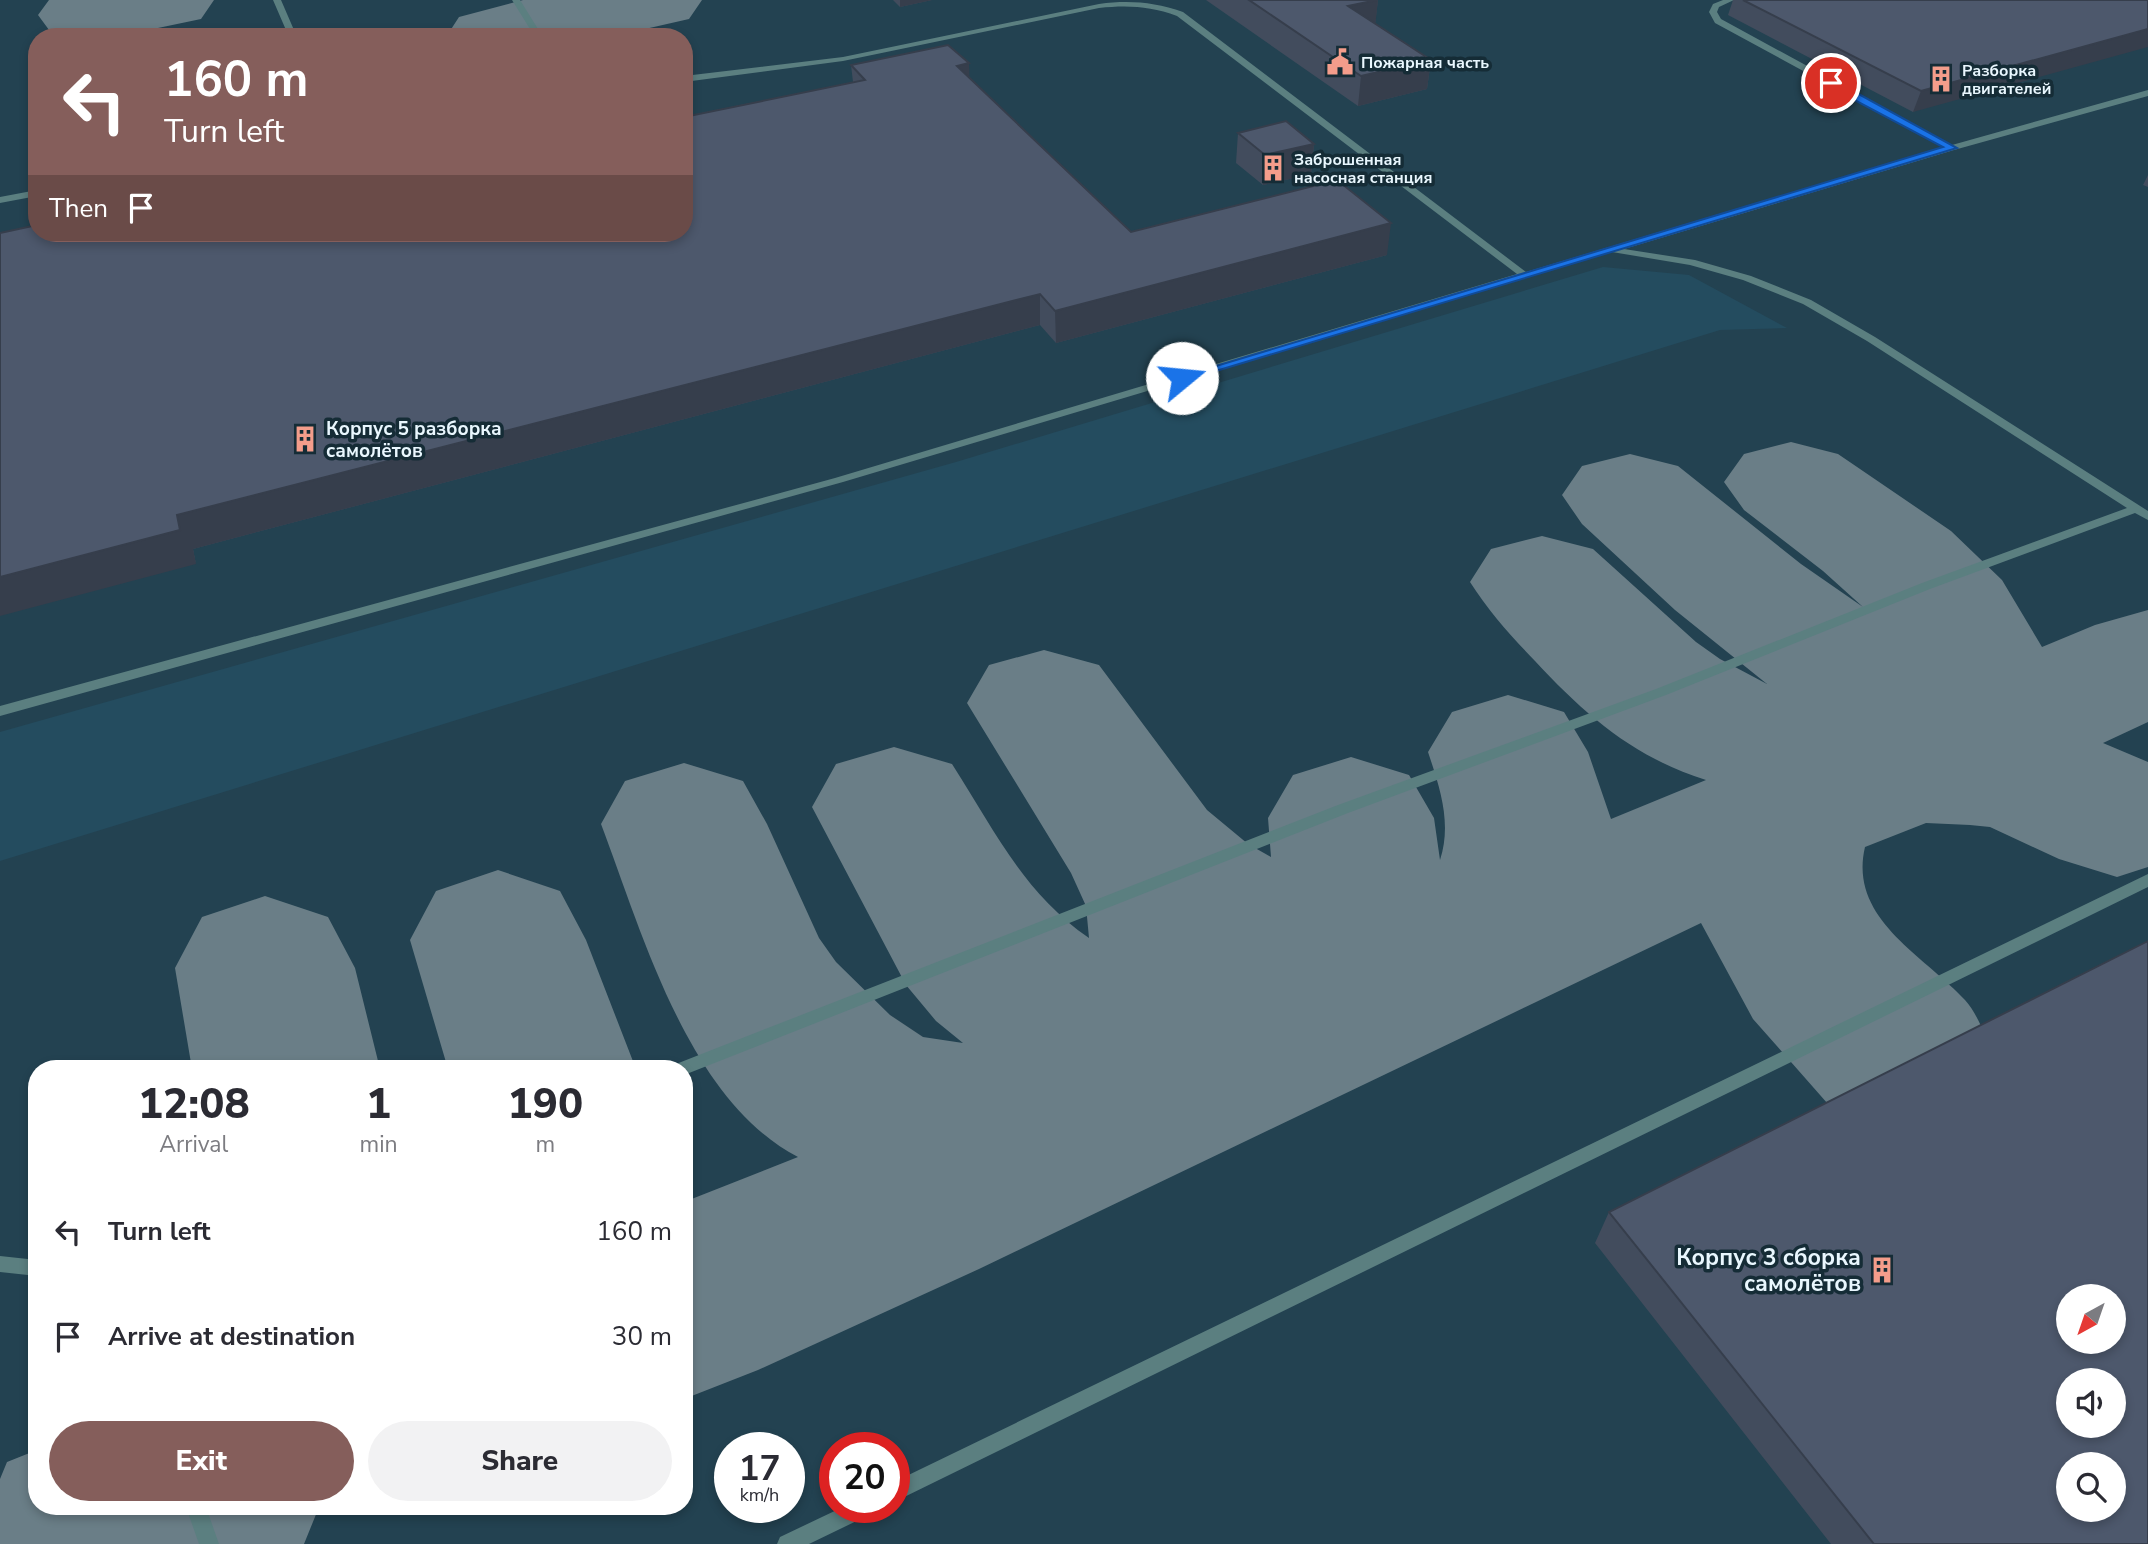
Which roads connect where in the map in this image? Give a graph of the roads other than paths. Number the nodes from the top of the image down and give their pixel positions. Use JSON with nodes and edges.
{"nodes":[{"id":1,"x":277,"y":0,"type":"edge"},
{"id":2,"x":516,"y":0,"type":"edge"},
{"id":3,"x":1730,"y":0,"type":"edge"},
{"id":4,"x":289,"y":28,"type":"edge"},
{"id":5,"x":533,"y":28,"type":"edge"},
{"id":6,"x":693,"y":78,"type":"edge"},
{"id":7,"x":2148,"y":93,"type":"edge"},
{"id":8,"x":1951,"y":148,"type":"junction"},
{"id":9,"x":28,"y":195,"type":"edge"},
{"id":10,"x":0,"y":200,"type":"edge"},
{"id":11,"x":1611,"y":250,"type":"junction"},
{"id":12,"x":1525,"y":276,"type":"junction"},
{"id":13,"x":2142,"y":513,"type":"edge"},
{"id":14,"x":0,"y":711,"type":"edge"},
{"id":15,"x":2148,"y":880,"type":"edge"},
{"id":16,"x":693,"y":1065,"type":"edge"},
{"id":17,"x":0,"y":1264,"type":"edge"},
{"id":18,"x":28,"y":1267,"type":"edge"},
{"id":19,"x":910,"y":1484,"type":"edge"},
{"id":20,"x":199,"y":1515,"type":"edge"},
{"id":21,"x":831,"y":1523,"type":"edge"},
{"id":22,"x":209,"y":1544,"type":"edge"},
{"id":23,"x":788,"y":1544,"type":"edge"}],
"edges":[{"from":1,"to":4,"type":"lane"},
{"from":2,"to":5,"type":"lane"},
{"from":3,"to":8,"type":"lane"},
{"from":6,"to":12,"type":"lane"},
{"from":7,"to":8,"type":"lane"},
{"from":8,"to":11,"type":"lane"},
{"from":9,"to":10,"type":"lane"},
{"from":11,"to":12,"type":"lane"},
{"from":11,"to":13,"type":"lane"},
{"from":12,"to":14,"type":"lane"},
{"from":13,"to":16,"type":"lane"},
{"from":15,"to":19,"type":"lane"},
{"from":17,"to":18,"type":"lane"},
{"from":20,"to":22,"type":"lane"},
{"from":21,"to":23,"type":"lane"}]}
